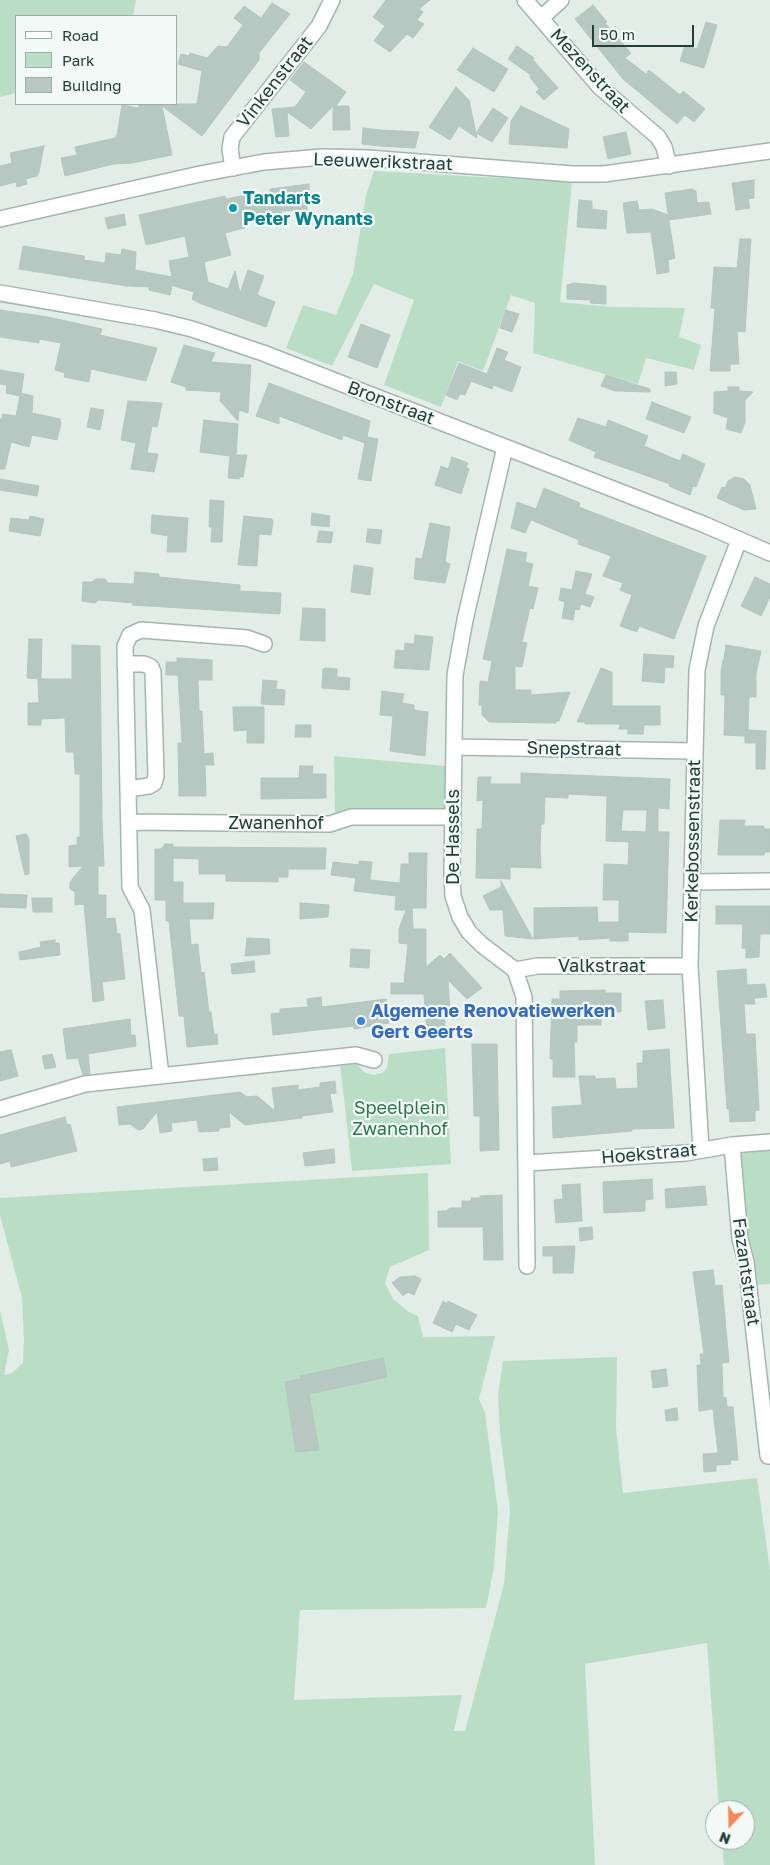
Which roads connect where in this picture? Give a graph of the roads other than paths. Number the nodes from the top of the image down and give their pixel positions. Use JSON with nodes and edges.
{"nodes":[{"id":1,"x":332,"y":0,"type":"edge"},
{"id":2,"x":526,"y":0,"type":"edge"},
{"id":3,"x":561,"y":0,"type":"edge"},
{"id":4,"x":541,"y":18,"type":"junction"},
{"id":5,"x":770,"y":151,"type":"edge"},
{"id":6,"x":669,"y":166,"type":"junction"},
{"id":7,"x":233,"y":168,"type":"junction"},
{"id":8,"x":0,"y":219,"type":"edge"},
{"id":9,"x":0,"y":294,"type":"edge"},
{"id":10,"x":505,"y":447,"type":"junction"},
{"id":11,"x":739,"y":540,"type":"junction"},
{"id":12,"x":770,"y":553,"type":"edge"},
{"id":13,"x":264,"y":644,"type":"dead end"},
{"id":14,"x":125,"y":664,"type":"junction"},
{"id":15,"x":454,"y":747,"type":"junction"},
{"id":16,"x":694,"y":751,"type":"junction"},
{"id":17,"x":128,"y":790,"type":"junction"},
{"id":18,"x":452,"y":817,"type":"junction"},
{"id":19,"x":129,"y":822,"type":"junction"},
{"id":20,"x":770,"y":881,"type":"edge"},
{"id":21,"x":692,"y":882,"type":"junction"},
{"id":22,"x":690,"y":966,"type":"junction"},
{"id":23,"x":514,"y":970,"type":"junction"},
{"id":24,"x":374,"y":1060,"type":"dead end"},
{"id":25,"x":160,"y":1076,"type":"junction"},
{"id":26,"x":0,"y":1108,"type":"edge"},
{"id":27,"x":770,"y":1142,"type":"edge"},
{"id":28,"x":732,"y":1145,"type":"junction"},
{"id":29,"x":701,"y":1149,"type":"junction"},
{"id":30,"x":527,"y":1163,"type":"junction"},
{"id":31,"x":526,"y":1266,"type":"dead end"},
{"id":32,"x":770,"y":1456,"type":"edge"}],
"edges":[{"from":1,"to":7,"type":"street","name":"Vinkenstraat"},
{"from":2,"to":4,"type":"street","name":"Mezenstraat"},
{"from":3,"to":4,"type":"street"},
{"from":4,"to":6,"type":"street","name":"Mezenstraat"},
{"from":5,"to":6,"type":"street","name":"Leeuwerikstraat"},
{"from":6,"to":7,"type":"street","name":"Leeuwerikstraat"},
{"from":7,"to":8,"type":"street","name":"Leeuwerikstraat"},
{"from":9,"to":10,"type":"street","name":"Bronstraat"},
{"from":10,"to":11,"type":"street","name":"Bronstraat"},
{"from":10,"to":15,"type":"street","name":"De Hassels"},
{"from":11,"to":12,"type":"street","name":"Bronstraat"},
{"from":11,"to":16,"type":"street","name":"Kerkebossenstraat"},
{"from":13,"to":14,"type":"street"},
{"from":14,"to":17,"type":"street"},
{"from":14,"to":17,"type":"street"},
{"from":15,"to":16,"type":"street","name":"Snepstraat"},
{"from":15,"to":18,"type":"street","name":"De Hassels"},
{"from":16,"to":21,"type":"street","name":"Kerkebossenstraat"},
{"from":17,"to":19,"type":"street"},
{"from":18,"to":19,"type":"street","name":"Zwanenhof"},
{"from":18,"to":23,"type":"street","name":"De Hassels"},
{"from":19,"to":25,"type":"street"},
{"from":20,"to":21,"type":"street"},
{"from":21,"to":22,"type":"street","name":"Kerkebossenstraat"},
{"from":22,"to":23,"type":"street","name":"Valkstraat"},
{"from":22,"to":29,"type":"street","name":"Kerkebossenstraat"},
{"from":23,"to":30,"type":"street"},
{"from":24,"to":25,"type":"street"},
{"from":25,"to":26,"type":"street"},
{"from":27,"to":28,"type":"street","name":"Hoekstraat"},
{"from":28,"to":29,"type":"street","name":"Hoekstraat"},
{"from":28,"to":32,"type":"street","name":"Fazantstraat"},
{"from":29,"to":30,"type":"street","name":"Hoekstraat"},
{"from":30,"to":31,"type":"street"}]}
